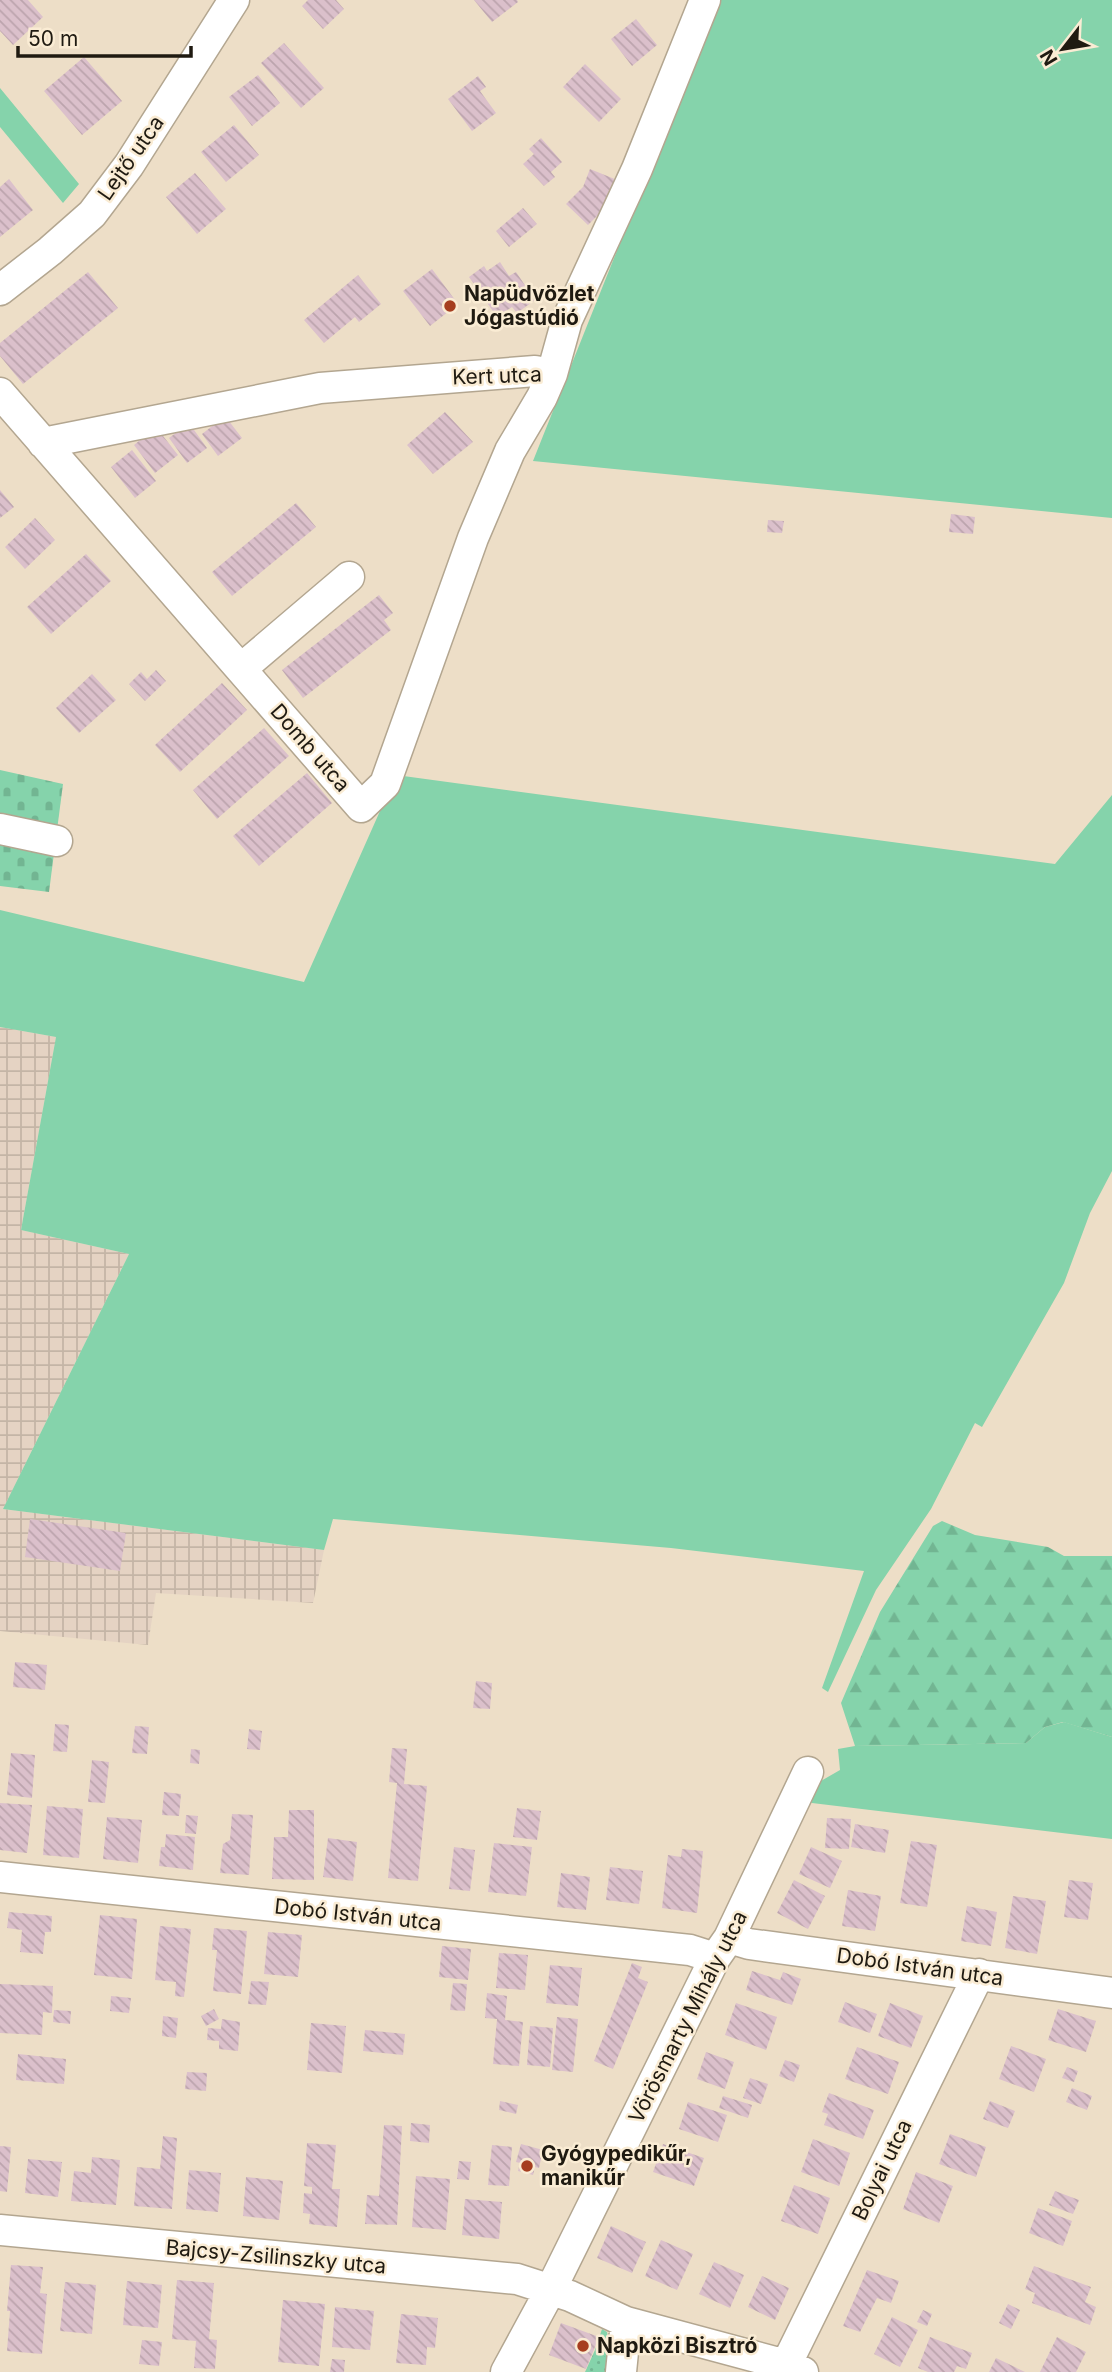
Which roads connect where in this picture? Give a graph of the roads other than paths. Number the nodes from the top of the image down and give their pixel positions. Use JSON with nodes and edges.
{"nodes":[{"id":1,"x":234,"y":0,"type":"edge"},
{"id":2,"x":705,"y":0,"type":"edge"},
{"id":3,"x":0,"y":290,"type":"edge"},
{"id":4,"x":552,"y":374,"type":"junction"},
{"id":5,"x":0,"y":393,"type":"edge"},
{"id":6,"x":43,"y":443,"type":"junction"},
{"id":7,"x":349,"y":577,"type":"dead end"},
{"id":8,"x":242,"y":668,"type":"junction"},
{"id":9,"x":0,"y":830,"type":"edge"},
{"id":10,"x":57,"y":841,"type":"dead end"},
{"id":11,"x":808,"y":1772,"type":"dead end"},
{"id":12,"x":0,"y":1877,"type":"edge"},
{"id":13,"x":722,"y":1948,"type":"junction"},
{"id":14,"x":979,"y":1974,"type":"junction"},
{"id":15,"x":1112,"y":1993,"type":"edge"},
{"id":16,"x":0,"y":2230,"type":"edge"},
{"id":17,"x":551,"y":2289,"type":"junction"},
{"id":18,"x":626,"y":2322,"type":"junction"},
{"id":19,"x":794,"y":2369,"type":"edge"},
{"id":20,"x":506,"y":2372,"type":"edge"},
{"id":21,"x":621,"y":2372,"type":"edge"}],
"edges":[{"from":1,"to":3,"type":"street","name":"Lejtő utca"},
{"from":2,"to":4,"type":"street","name":"Kert utca"},
{"from":4,"to":6,"type":"street","name":"Kert utca"},
{"from":4,"to":8,"type":"street","name":"Domb utca"},
{"from":5,"to":6,"type":"street","name":"Domb utca"},
{"from":6,"to":8,"type":"street","name":"Domb utca"},
{"from":7,"to":8,"type":"street"},
{"from":9,"to":10,"type":"street"},
{"from":11,"to":13,"type":"street","name":"Vörösmarty Mihály utca"},
{"from":12,"to":13,"type":"street","name":"Dobó István utca"},
{"from":13,"to":14,"type":"street","name":"Dobó István utca"},
{"from":13,"to":17,"type":"street","name":"Vörösmarty Mihály utca"},
{"from":14,"to":15,"type":"street","name":"Dobó István utca"},
{"from":14,"to":19,"type":"street","name":"Bolyai utca"},
{"from":16,"to":17,"type":"street","name":"Bajcsy-Zsilinszky utca"},
{"from":17,"to":18,"type":"street","name":"Bajcsy-Zsilinszky utca"},
{"from":17,"to":20,"type":"street","name":"Vörösmarty Mihály utca"},
{"from":18,"to":19,"type":"street","name":"Bajcsy-Zsilinszky utca"},
{"from":18,"to":21,"type":"street"}]}
